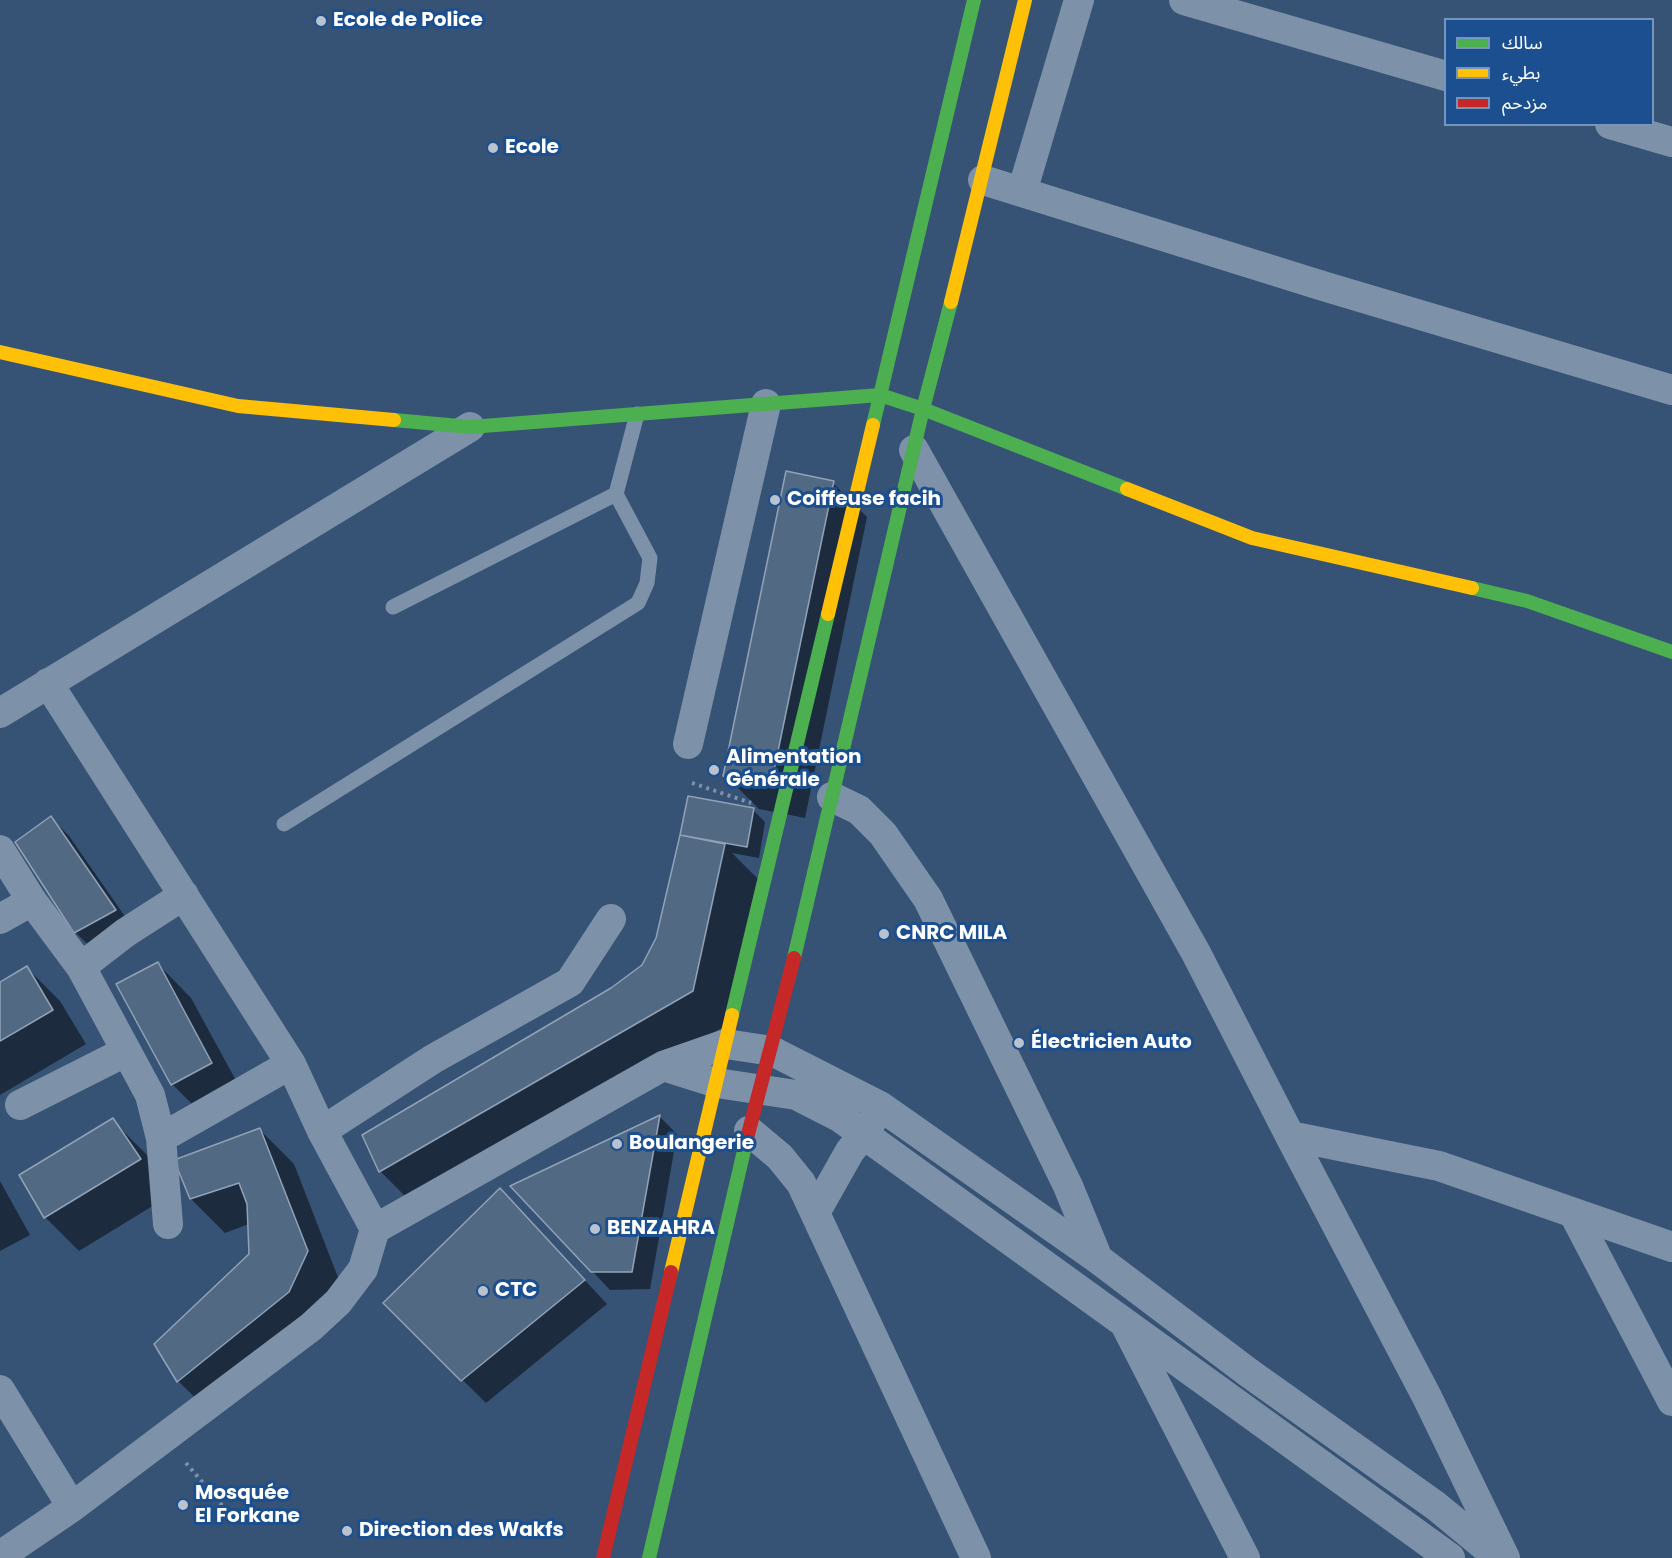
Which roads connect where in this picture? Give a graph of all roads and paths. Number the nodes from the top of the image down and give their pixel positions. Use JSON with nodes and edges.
{"nodes":[{"id":1,"x":974,"y":0,"type":"edge"},
{"id":2,"x":1026,"y":0,"type":"edge"},
{"id":3,"x":1078,"y":0,"type":"edge"},
{"id":4,"x":1184,"y":0,"type":"edge"},
{"id":5,"x":1444,"y":75,"type":"edge"},
{"id":6,"x":1617,"y":126,"type":"edge"},
{"id":7,"x":1672,"y":142,"type":"edge"},
{"id":8,"x":983,"y":180,"type":"junction"},
{"id":9,"x":1022,"y":192,"type":"junction"},
{"id":10,"x":0,"y":352,"type":"edge"},
{"id":11,"x":1672,"y":390,"type":"edge"},
{"id":12,"x":880,"y":395,"type":"junction"},
{"id":13,"x":766,"y":404,"type":"junction"},
{"id":14,"x":923,"y":409,"type":"junction"},
{"id":15,"x":637,"y":414,"type":"junction"},
{"id":16,"x":470,"y":427,"type":"junction"},
{"id":17,"x":914,"y":450,"type":"junction"},
{"id":18,"x":616,"y":494,"type":"junction"},
{"id":19,"x":393,"y":607,"type":"dead end"},
{"id":20,"x":1672,"y":652,"type":"edge"},
{"id":21,"x":48,"y":683,"type":"junction"},
{"id":22,"x":0,"y":713,"type":"edge"},
{"id":23,"x":688,"y":744,"type":"dead end"},
{"id":24,"x":692,"y":783,"type":"dead end"},
{"id":25,"x":832,"y":797,"type":"junction"},
{"id":26,"x":758,"y":805,"type":"dead end"},
{"id":27,"x":284,"y":824,"type":"dead end"},
{"id":28,"x":0,"y":850,"type":"edge"},
{"id":29,"x":184,"y":896,"type":"junction"},
{"id":30,"x":32,"y":901,"type":"junction"},
{"id":31,"x":0,"y":919,"type":"edge"},
{"id":32,"x":611,"y":919,"type":"dead end"},
{"id":33,"x":81,"y":967,"type":"junction"},
{"id":34,"x":726,"y":1044,"type":"junction"},
{"id":35,"x":772,"y":1051,"type":"junction"},
{"id":36,"x":124,"y":1052,"type":"junction"},
{"id":37,"x":291,"y":1064,"type":"junction"},
{"id":38,"x":663,"y":1066,"type":"junction"},
{"id":39,"x":717,"y":1083,"type":"junction"},
{"id":40,"x":762,"y":1091,"type":"junction"},
{"id":41,"x":20,"y":1105,"type":"dead end"},
{"id":42,"x":880,"y":1106,"type":"junction"},
{"id":43,"x":322,"y":1131,"type":"junction"},
{"id":44,"x":749,"y":1131,"type":"junction"},
{"id":45,"x":865,"y":1133,"type":"junction"},
{"id":46,"x":1290,"y":1136,"type":"junction"},
{"id":47,"x":161,"y":1138,"type":"junction"},
{"id":48,"x":815,"y":1214,"type":"junction"},
{"id":49,"x":1575,"y":1216,"type":"junction"},
{"id":50,"x":168,"y":1224,"type":"dead end"},
{"id":51,"x":375,"y":1229,"type":"junction"},
{"id":52,"x":1672,"y":1247,"type":"edge"},
{"id":53,"x":1098,"y":1258,"type":"junction"},
{"id":54,"x":1124,"y":1320,"type":"junction"},
{"id":55,"x":0,"y":1390,"type":"edge"},
{"id":56,"x":1672,"y":1401,"type":"edge"},
{"id":57,"x":186,"y":1463,"type":"dead end"},
{"id":58,"x":72,"y":1507,"type":"junction"},
{"id":59,"x":232,"y":1517,"type":"dead end"},
{"id":60,"x":0,"y":1556,"type":"edge"},
{"id":61,"x":603,"y":1558,"type":"edge"},
{"id":62,"x":649,"y":1558,"type":"edge"},
{"id":63,"x":976,"y":1558,"type":"edge"},
{"id":64,"x":1245,"y":1558,"type":"edge"},
{"id":65,"x":1450,"y":1558,"type":"edge"},
{"id":66,"x":1499,"y":1558,"type":"edge"},
{"id":67,"x":1505,"y":1558,"type":"edge"}],
"edges":[{"from":1,"to":12,"type":"main road"},
{"from":2,"to":8,"type":"main road"},
{"from":3,"to":9,"type":"street"},
{"from":4,"to":5,"type":"street"},
{"from":6,"to":7,"type":"street"},
{"from":8,"to":9,"type":"street"},
{"from":8,"to":14,"type":"main road"},
{"from":9,"to":11,"type":"street"},
{"from":10,"to":16,"type":"main road"},
{"from":12,"to":13,"type":"main road"},
{"from":12,"to":14,"type":"main road"},
{"from":12,"to":34,"type":"main road"},
{"from":13,"to":15,"type":"main road"},
{"from":13,"to":23,"type":"street"},
{"from":14,"to":17,"type":"main road"},
{"from":14,"to":20,"type":"main road"},
{"from":15,"to":16,"type":"main road"},
{"from":15,"to":18,"type":"lane"},
{"from":16,"to":21,"type":"street"},
{"from":17,"to":25,"type":"main road"},
{"from":17,"to":46,"type":"street"},
{"from":18,"to":19,"type":"lane"},
{"from":18,"to":27,"type":"lane"},
{"from":21,"to":22,"type":"street"},
{"from":21,"to":29,"type":"street"},
{"from":24,"to":26,"type":"path"},
{"from":25,"to":35,"type":"main road"},
{"from":25,"to":53,"type":"street"},
{"from":28,"to":30,"type":"street"},
{"from":29,"to":33,"type":"street"},
{"from":29,"to":37,"type":"street"},
{"from":30,"to":31,"type":"street"},
{"from":30,"to":33,"type":"street"},
{"from":32,"to":43,"type":"street"},
{"from":33,"to":36,"type":"street"},
{"from":34,"to":35,"type":"street"},
{"from":34,"to":38,"type":"street"},
{"from":34,"to":39,"type":"main road"},
{"from":35,"to":40,"type":"main road"},
{"from":35,"to":42,"type":"street"},
{"from":36,"to":41,"type":"street"},
{"from":36,"to":47,"type":"street"},
{"from":37,"to":43,"type":"street"},
{"from":37,"to":47,"type":"street"},
{"from":38,"to":39,"type":"street"},
{"from":38,"to":51,"type":"street"},
{"from":39,"to":40,"type":"street"},
{"from":39,"to":61,"type":"main road"},
{"from":40,"to":44,"type":"main road"},
{"from":40,"to":45,"type":"street"},
{"from":42,"to":45,"type":"street"},
{"from":42,"to":53,"type":"street"},
{"from":43,"to":51,"type":"street"},
{"from":44,"to":48,"type":"street"},
{"from":44,"to":62,"type":"main road"},
{"from":45,"to":48,"type":"street"},
{"from":45,"to":54,"type":"street"},
{"from":46,"to":49,"type":"street"},
{"from":46,"to":67,"type":"street"},
{"from":47,"to":50,"type":"street"},
{"from":48,"to":63,"type":"street"},
{"from":49,"to":52,"type":"street"},
{"from":49,"to":56,"type":"street"},
{"from":51,"to":58,"type":"street"},
{"from":53,"to":54,"type":"street"},
{"from":53,"to":66,"type":"street"},
{"from":54,"to":64,"type":"street"},
{"from":54,"to":65,"type":"street"},
{"from":55,"to":58,"type":"street"},
{"from":57,"to":59,"type":"path"},
{"from":58,"to":60,"type":"street"}]}
